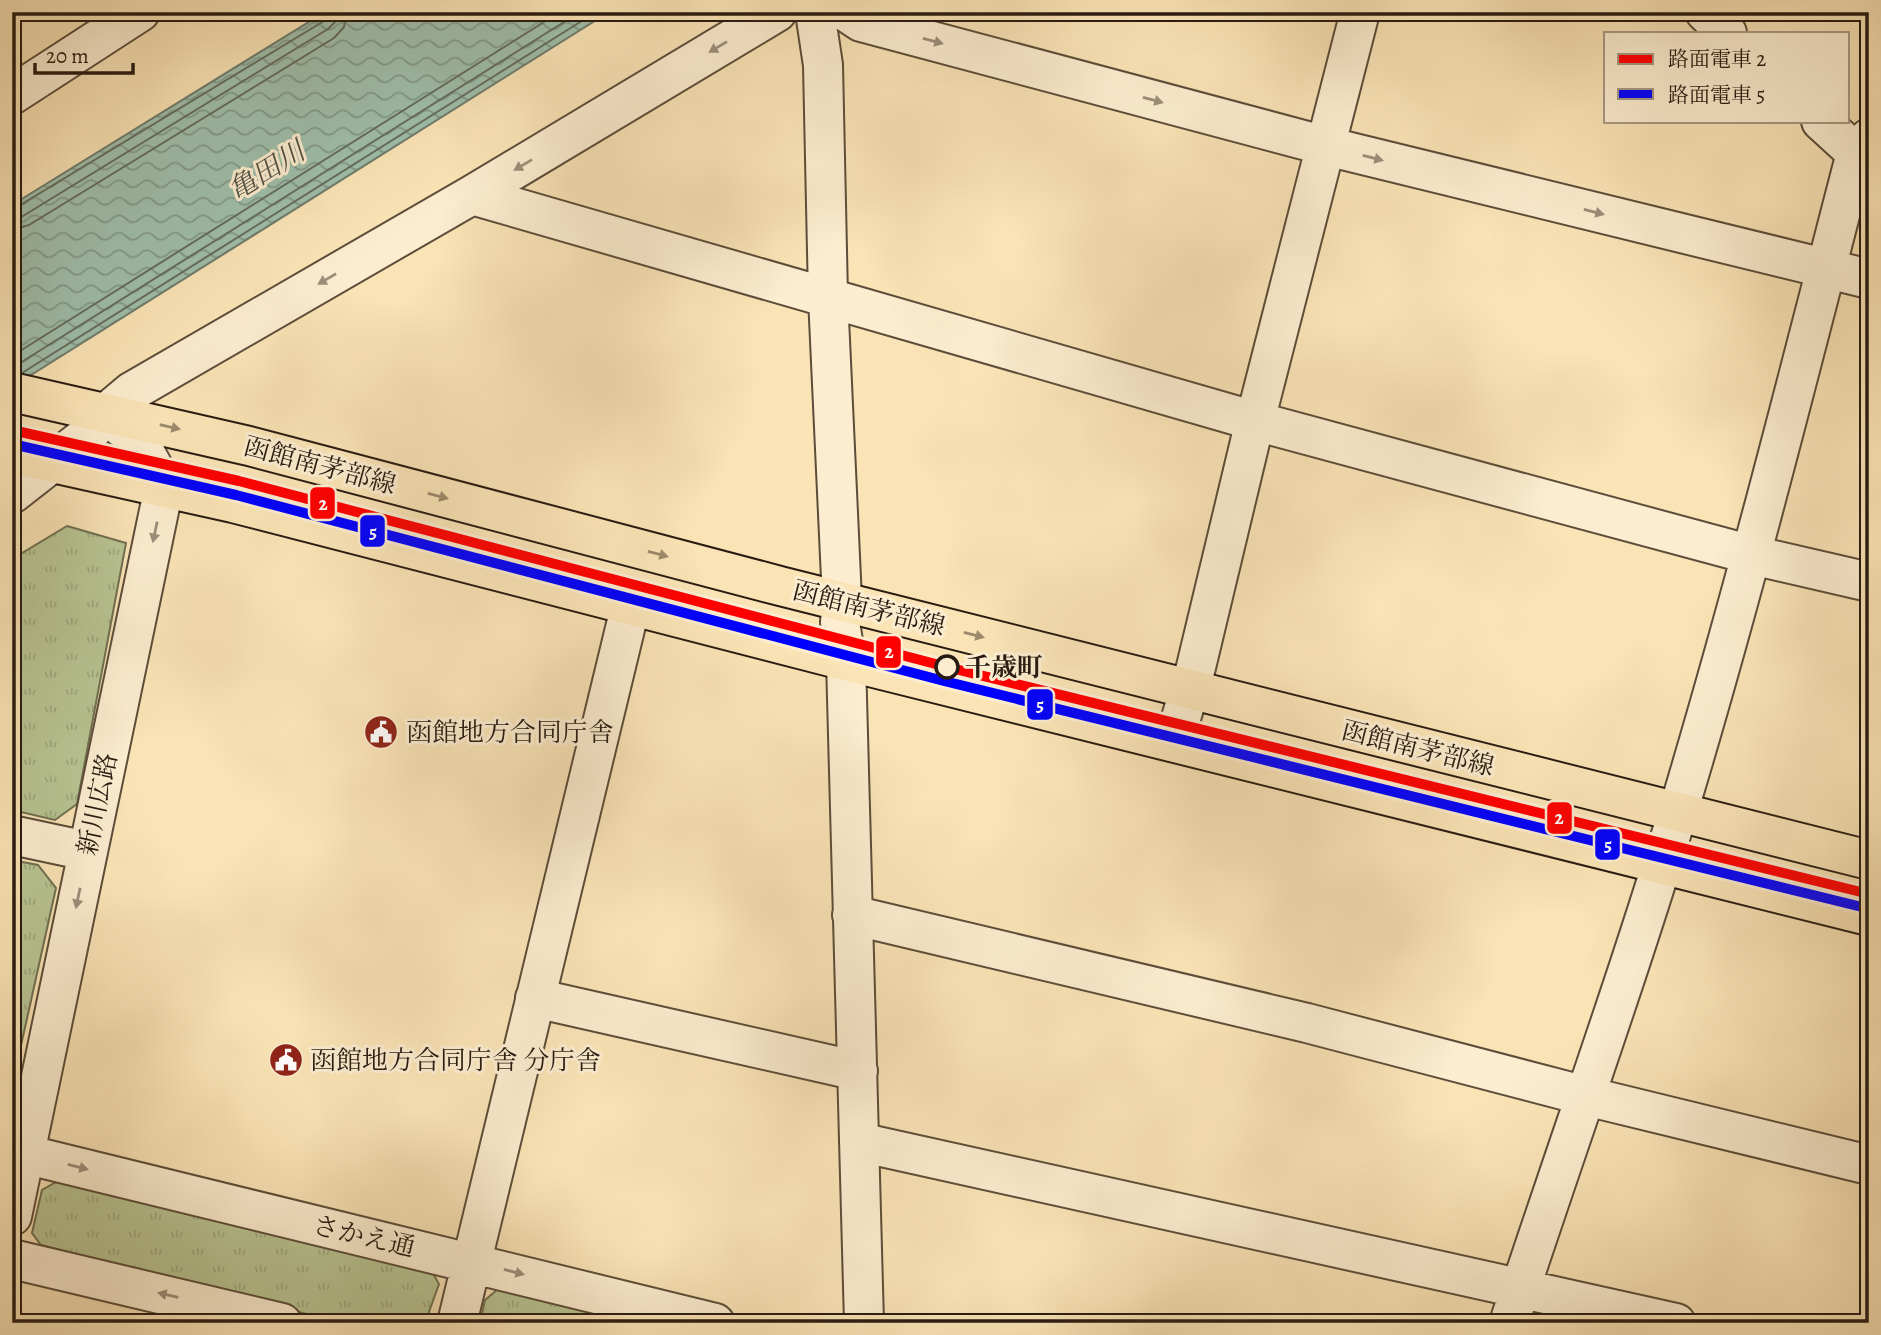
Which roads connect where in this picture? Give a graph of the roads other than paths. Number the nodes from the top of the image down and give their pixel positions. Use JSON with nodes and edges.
{"nodes":[{"id":1,"x":777,"y":12,"type":"edge"},
{"id":2,"x":815,"y":12,"type":"edge"},
{"id":3,"x":846,"y":12,"type":"edge"},
{"id":4,"x":1360,"y":12,"type":"edge"},
{"id":5,"x":1705,"y":12,"type":"edge"},
{"id":6,"x":123,"y":17,"type":"edge"},
{"id":7,"x":1726,"y":32,"type":"edge"},
{"id":8,"x":12,"y":95,"type":"edge"},
{"id":9,"x":1823,"y":122,"type":"edge"},
{"id":10,"x":1326,"y":146,"type":"junction"},
{"id":11,"x":1863,"y":146,"type":"edge"},
{"id":12,"x":472,"y":195,"type":"junction"},
{"id":13,"x":1826,"y":269,"type":"junction"},
{"id":14,"x":1869,"y":279,"type":"edge"},
{"id":15,"x":828,"y":297,"type":"junction"},
{"id":16,"x":22,"y":394,"type":"edge"},
{"id":17,"x":106,"y":413,"type":"junction"},
{"id":18,"x":1255,"y":421,"type":"junction"},
{"id":19,"x":23,"y":461,"type":"edge"},
{"id":20,"x":164,"y":487,"type":"junction"},
{"id":21,"x":12,"y":494,"type":"edge"},
{"id":22,"x":1752,"y":555,"type":"junction"},
{"id":23,"x":1869,"y":582,"type":"edge"},
{"id":24,"x":842,"y":600,"type":"junction"},
{"id":25,"x":631,"y":604,"type":"junction"},
{"id":26,"x":846,"y":661,"type":"junction"},
{"id":27,"x":1189,"y":690,"type":"junction"},
{"id":28,"x":1174,"y":742,"type":"junction"},
{"id":29,"x":1677,"y":813,"type":"junction"},
{"id":30,"x":12,"y":835,"type":"edge"},
{"id":31,"x":87,"y":852,"type":"junction"},
{"id":32,"x":1869,"y":860,"type":"edge"},
{"id":33,"x":1662,"y":864,"type":"junction"},
{"id":34,"x":852,"y":915,"type":"junction"},
{"id":35,"x":1869,"y":916,"type":"edge"},
{"id":36,"x":535,"y":998,"type":"junction"},
{"id":37,"x":858,"y":1071,"type":"junction"},
{"id":38,"x":1586,"y":1096,"type":"junction"},
{"id":39,"x":859,"y":1142,"type":"junction"},
{"id":40,"x":19,"y":1152,"type":"edge"},
{"id":41,"x":1869,"y":1165,"type":"edge"},
{"id":42,"x":12,"y":1216,"type":"edge"},
{"id":43,"x":12,"y":1259,"type":"edge"},
{"id":44,"x":470,"y":1261,"type":"junction"},
{"id":45,"x":1515,"y":1305,"type":"edge"},
{"id":46,"x":282,"y":1323,"type":"edge"},
{"id":47,"x":457,"y":1323,"type":"edge"},
{"id":48,"x":715,"y":1323,"type":"edge"},
{"id":49,"x":864,"y":1323,"type":"edge"},
{"id":50,"x":1676,"y":1323,"type":"edge"}],
"edges":[{"from":1,"to":12,"type":"street","one_way":true},
{"from":2,"to":15,"type":"street"},
{"from":3,"to":10,"type":"street","one_way":true},
{"from":4,"to":10,"type":"street"},
{"from":5,"to":7,"type":"street"},
{"from":6,"to":8,"type":"street"},
{"from":9,"to":11,"type":"street"},
{"from":10,"to":13,"type":"street","one_way":true},
{"from":10,"to":18,"type":"street"},
{"from":11,"to":13,"type":"street"},
{"from":12,"to":15,"type":"street"},
{"from":12,"to":17,"type":"street","one_way":true},
{"from":13,"to":14,"type":"street"},
{"from":13,"to":22,"type":"street"},
{"from":15,"to":18,"type":"street"},
{"from":15,"to":24,"type":"street"},
{"from":16,"to":17,"type":"main road","name":"函館南茅部線"},
{"from":17,"to":19,"type":"street"},
{"from":17,"to":20,"type":"street"},
{"from":17,"to":24,"type":"main road","name":"函館南茅部線","one_way":true},
{"from":18,"to":22,"type":"street"},
{"from":18,"to":27,"type":"street"},
{"from":19,"to":20,"type":"main road","name":"函館南茅部線"},
{"from":19,"to":21,"type":"street"},
{"from":20,"to":25,"type":"main road","name":"函館南茅部線"},
{"from":20,"to":31,"type":"street","name":"新川広路","one_way":true},
{"from":22,"to":23,"type":"street"},
{"from":22,"to":29,"type":"street"},
{"from":24,"to":26,"type":"street"},
{"from":24,"to":27,"type":"main road","name":"函館南茅部線","one_way":true},
{"from":25,"to":26,"type":"main road","name":"函館南茅部線"},
{"from":25,"to":36,"type":"street"},
{"from":26,"to":28,"type":"main road","name":"函館南茅部線"},
{"from":26,"to":34,"type":"street"},
{"from":27,"to":28,"type":"street"},
{"from":27,"to":29,"type":"main road","name":"函館南茅部線"},
{"from":28,"to":33,"type":"main road","name":"函館南茅部線"},
{"from":29,"to":32,"type":"main road","name":"函館南茅部線"},
{"from":29,"to":33,"type":"street"},
{"from":30,"to":31,"type":"street"},
{"from":31,"to":40,"type":"street","name":"新川広路","one_way":true},
{"from":33,"to":35,"type":"main road","name":"函館南茅部線"},
{"from":33,"to":38,"type":"street"},
{"from":34,"to":37,"type":"street"},
{"from":34,"to":38,"type":"street"},
{"from":36,"to":37,"type":"street"},
{"from":36,"to":44,"type":"street"},
{"from":37,"to":39,"type":"street"},
{"from":38,"to":41,"type":"street"},
{"from":38,"to":45,"type":"street"},
{"from":39,"to":45,"type":"street"},
{"from":39,"to":49,"type":"street"},
{"from":40,"to":42,"type":"street","name":"新川広路"},
{"from":40,"to":44,"type":"street","name":"さかえ通","one_way":true},
{"from":46,"to":43,"type":"street","one_way":true},
{"from":44,"to":47,"type":"street"},
{"from":44,"to":48,"type":"street","name":"さかえ通","one_way":true},
{"from":45,"to":50,"type":"street"}]}
